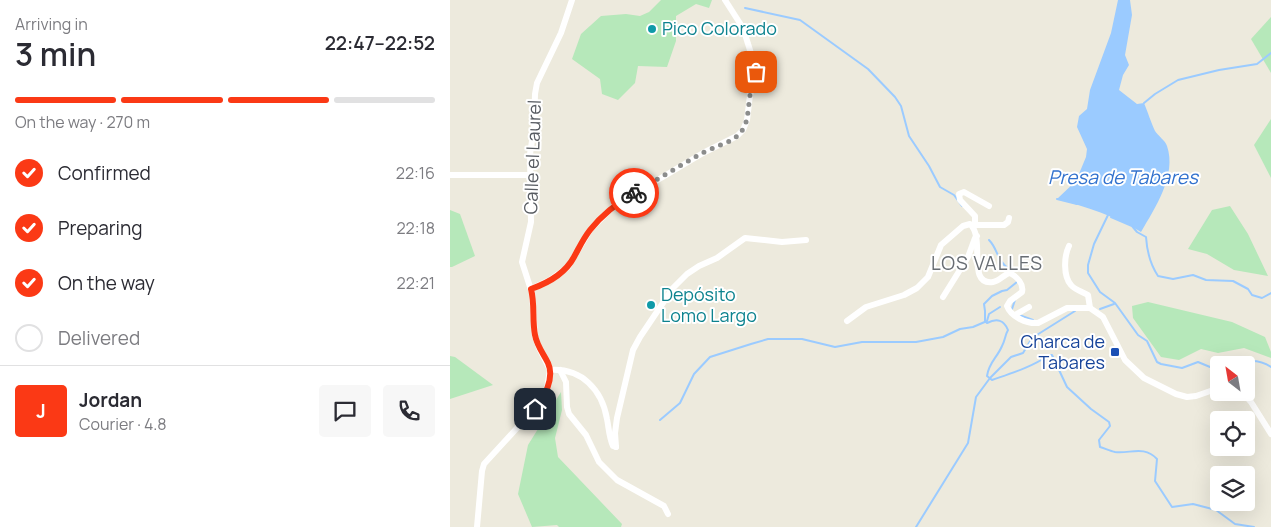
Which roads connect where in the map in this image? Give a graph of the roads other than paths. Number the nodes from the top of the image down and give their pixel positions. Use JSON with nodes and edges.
{"nodes":[{"id":1,"x":572,"y":0,"type":"edge"},
{"id":2,"x":725,"y":0,"type":"edge"},
{"id":3,"x":450,"y":175,"type":"edge"},
{"id":4,"x":530,"y":175,"type":"junction"},
{"id":5,"x":989,"y":206,"type":"dead end"},
{"id":6,"x":1009,"y":218,"type":"dead end"},
{"id":7,"x":974,"y":225,"type":"junction"},
{"id":8,"x":977,"y":236,"type":"junction"},
{"id":9,"x":806,"y":240,"type":"dead end"},
{"id":10,"x":1069,"y":246,"type":"dead end"},
{"id":11,"x":531,"y":289,"type":"junction"},
{"id":12,"x":943,"y":297,"type":"dead end"},
{"id":13,"x":1029,"y":307,"type":"dead end"},
{"id":14,"x":1090,"y":308,"type":"junction"},
{"id":15,"x":1015,"y":315,"type":"junction"},
{"id":16,"x":847,"y":321,"type":"dead end"},
{"id":17,"x":550,"y":370,"type":"junction"},
{"id":18,"x":560,"y":370,"type":"junction"},
{"id":19,"x":1210,"y":391,"type":"edge"},
{"id":20,"x":1250,"y":401,"type":"edge"},
{"id":21,"x":1271,"y":434,"type":"edge"},
{"id":22,"x":668,"y":514,"type":"dead end"},
{"id":23,"x":477,"y":527,"type":"edge"}],
"edges":[{"from":1,"to":4,"type":"street","name":"Calle el Laurel"},
{"from":2,"to":11,"type":"street"},
{"from":3,"to":4,"type":"street"},
{"from":4,"to":11,"type":"street","name":"Calle el Laurel"},
{"from":5,"to":7,"type":"street"},
{"from":6,"to":7,"type":"street"},
{"from":7,"to":8,"type":"street"},
{"from":7,"to":16,"type":"street"},
{"from":8,"to":12,"type":"street"},
{"from":8,"to":15,"type":"street"},
{"from":9,"to":18,"type":"street"},
{"from":10,"to":14,"type":"street"},
{"from":11,"to":17,"type":"street","name":"Calle el Laurel"},
{"from":13,"to":15,"type":"street"},
{"from":14,"to":15,"type":"street"},
{"from":14,"to":19,"type":"street"},
{"from":17,"to":18,"type":"street"},
{"from":17,"to":23,"type":"street"},
{"from":18,"to":22,"type":"street"},
{"from":20,"to":21,"type":"street"}]}
